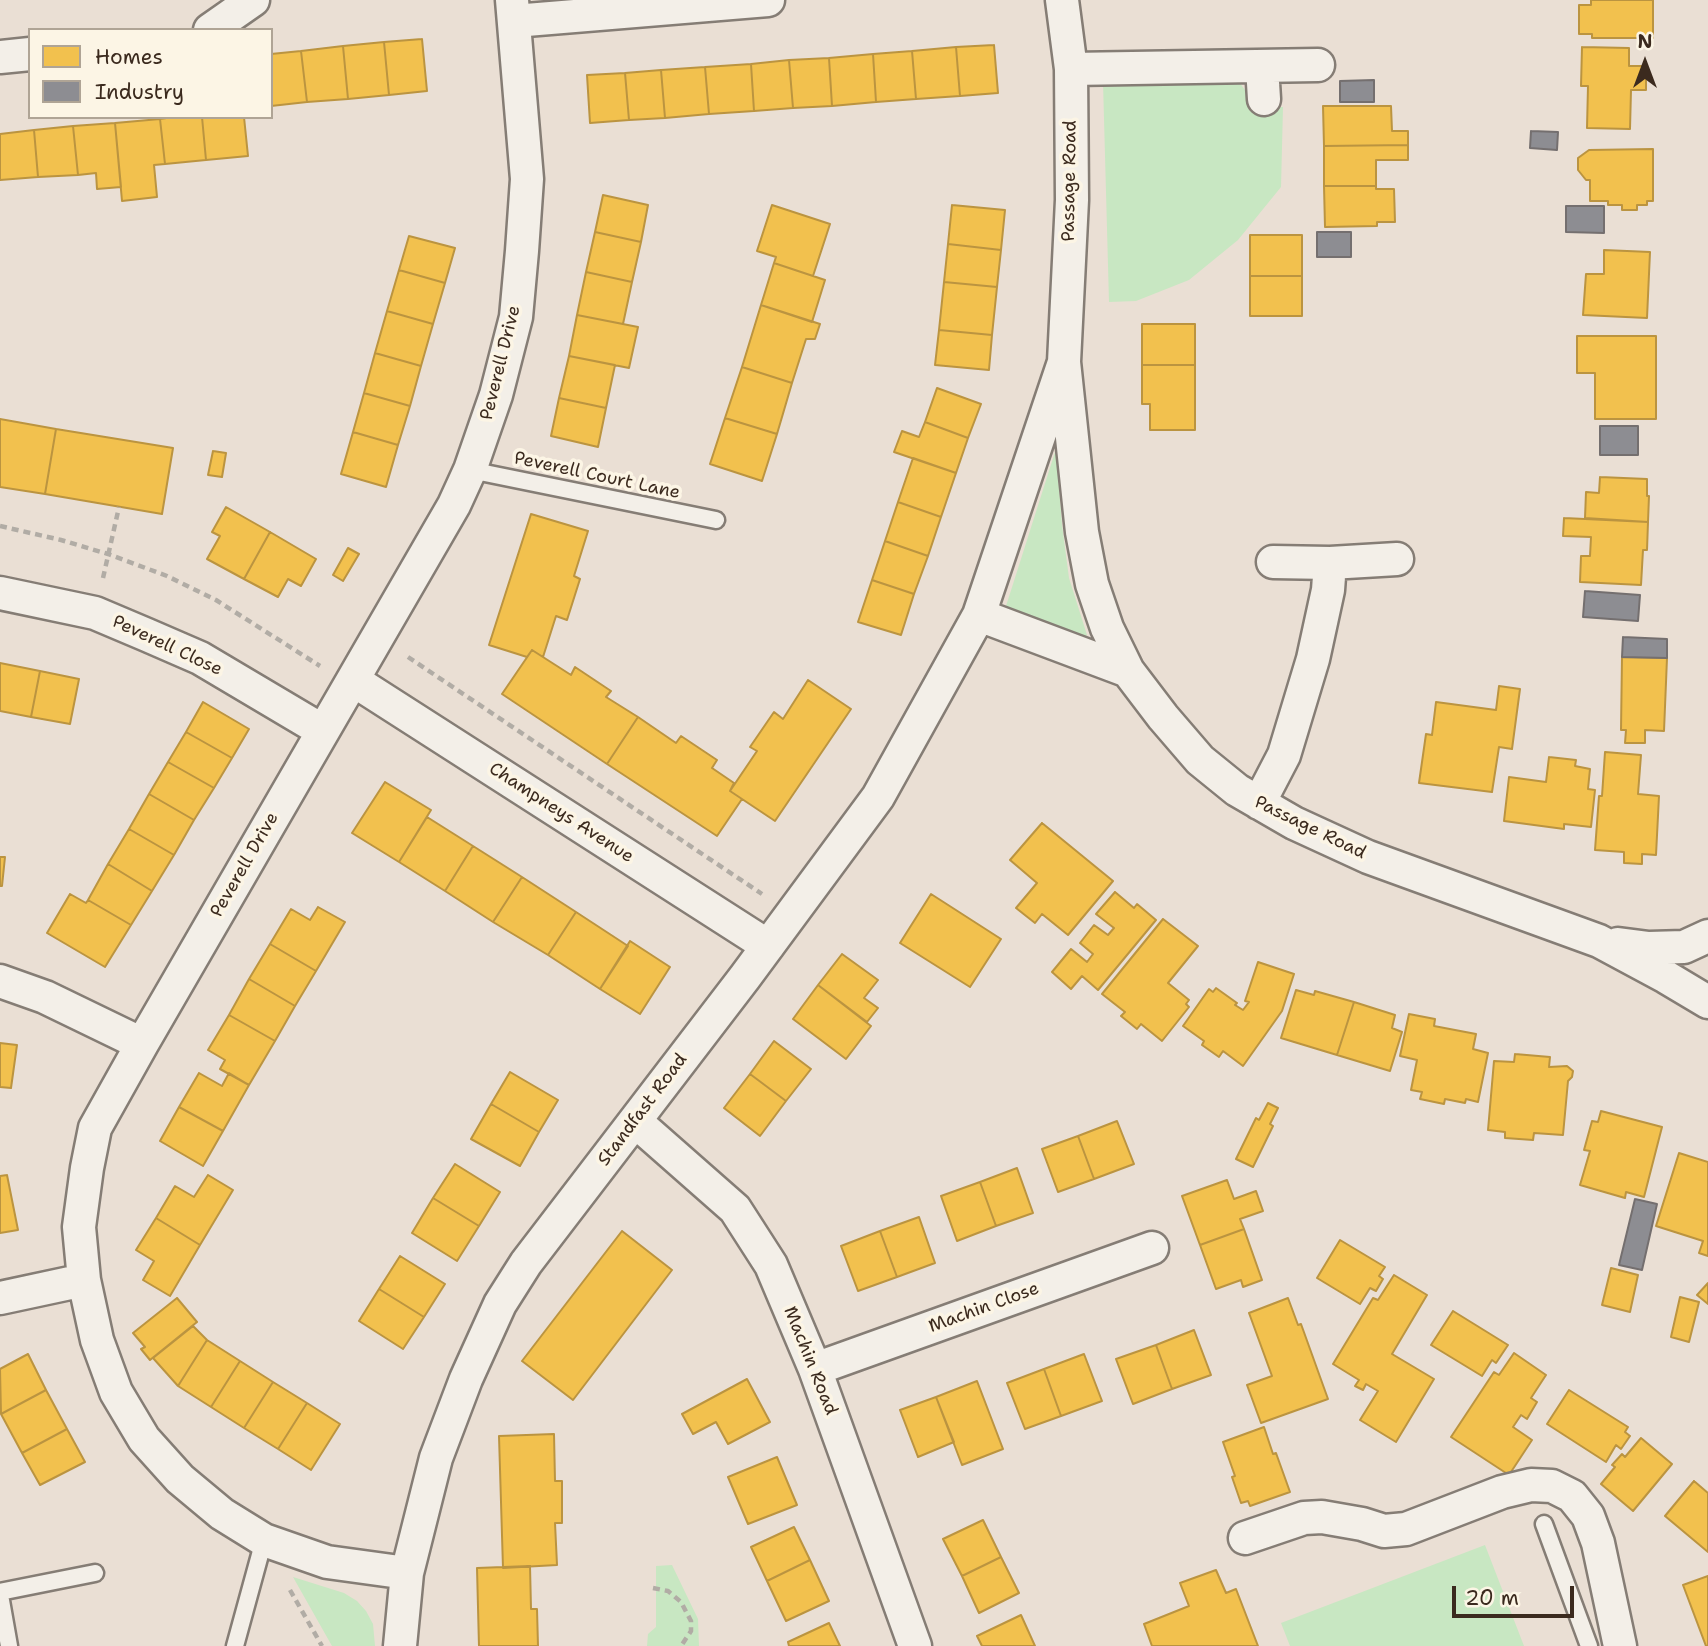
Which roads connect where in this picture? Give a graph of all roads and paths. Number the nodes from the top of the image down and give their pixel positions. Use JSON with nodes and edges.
{"nodes":[{"id":1,"x":253,"y":0,"type":"edge"},
{"id":2,"x":768,"y":0,"type":"edge"},
{"id":3,"x":1062,"y":0,"type":"edge"},
{"id":4,"x":513,"y":11,"type":"edge"},
{"id":5,"x":213,"y":28,"type":"edge"},
{"id":6,"x":28,"y":54,"type":"edge"},
{"id":7,"x":0,"y":57,"type":"edge"},
{"id":8,"x":1318,"y":65,"type":"dead end"},
{"id":9,"x":1262,"y":66,"type":"junction"},
{"id":10,"x":1071,"y":69,"type":"junction"},
{"id":11,"x":1264,"y":99,"type":"dead end"},
{"id":12,"x":1064,"y":362,"type":"junction"},
{"id":13,"x":470,"y":470,"type":"junction"},
{"id":14,"x":118,"y":507,"type":"dead end"},
{"id":15,"x":716,"y":520,"type":"dead end"},
{"id":16,"x":0,"y":526,"type":"edge"},
{"id":17,"x":108,"y":554,"type":"junction"},
{"id":18,"x":1397,"y":559,"type":"dead end"},
{"id":19,"x":1273,"y":562,"type":"dead end"},
{"id":20,"x":1330,"y":563,"type":"junction"},
{"id":21,"x":0,"y":593,"type":"edge"},
{"id":22,"x":95,"y":613,"type":"junction"},
{"id":23,"x":979,"y":615,"type":"junction"},
{"id":24,"x":378,"y":637,"type":"junction"},
{"id":25,"x":1128,"y":671,"type":"junction"},
{"id":26,"x":352,"y":682,"type":"junction"},
{"id":27,"x":323,"y":731,"type":"junction"},
{"id":28,"x":1259,"y":803,"type":"junction"},
{"id":29,"x":792,"y":914,"type":"junction"},
{"id":30,"x":1708,"y":936,"type":"edge"},
{"id":31,"x":1599,"y":942,"type":"junction"},
{"id":32,"x":768,"y":946,"type":"junction"},
{"id":33,"x":0,"y":981,"type":"edge"},
{"id":34,"x":1708,"y":1002,"type":"edge"},
{"id":35,"x":142,"y":1044,"type":"junction"},
{"id":36,"x":635,"y":1121,"type":"junction"},
{"id":37,"x":1152,"y":1248,"type":"dead end"},
{"id":38,"x":84,"y":1280,"type":"junction"},
{"id":39,"x":0,"y":1298,"type":"edge"},
{"id":40,"x":815,"y":1369,"type":"junction"},
{"id":41,"x":1544,"y":1524,"type":"dead end"},
{"id":42,"x":1245,"y":1538,"type":"dead end"},
{"id":43,"x":264,"y":1540,"type":"junction"},
{"id":44,"x":256,"y":1570,"type":"junction"},
{"id":45,"x":95,"y":1573,"type":"dead end"},
{"id":46,"x":407,"y":1573,"type":"junction"},
{"id":47,"x":653,"y":1588,"type":"dead end"},
{"id":48,"x":0,"y":1593,"type":"edge"},
{"id":49,"x":9,"y":1646,"type":"edge"},
{"id":50,"x":235,"y":1646,"type":"edge"},
{"id":51,"x":322,"y":1646,"type":"edge"},
{"id":52,"x":400,"y":1646,"type":"edge"},
{"id":53,"x":681,"y":1646,"type":"edge"},
{"id":54,"x":915,"y":1646,"type":"edge"},
{"id":55,"x":1589,"y":1646,"type":"edge"},
{"id":56,"x":1620,"y":1646,"type":"edge"}],
"edges":[{"from":1,"to":5,"type":"street"},
{"from":2,"to":4,"type":"street"},
{"from":3,"to":10,"type":"street","name":"Passage Road"},
{"from":4,"to":13,"type":"street","name":"Peverell Drive"},
{"from":6,"to":7,"type":"street"},
{"from":8,"to":9,"type":"street"},
{"from":9,"to":10,"type":"street"},
{"from":9,"to":11,"type":"street"},
{"from":10,"to":12,"type":"street","name":"Passage Road"},
{"from":12,"to":23,"type":"street","name":"Passage Road"},
{"from":12,"to":25,"type":"street","name":"Passage Road"},
{"from":13,"to":15,"type":"lane","name":"Peverell Court Lane"},
{"from":13,"to":24,"type":"street","name":"Peverell Drive"},
{"from":14,"to":17,"type":"path"},
{"from":16,"to":17,"type":"path"},
{"from":17,"to":22,"type":"path"},
{"from":17,"to":26,"type":"path"},
{"from":18,"to":20,"type":"street"},
{"from":19,"to":20,"type":"street"},
{"from":20,"to":28,"type":"street"},
{"from":21,"to":22,"type":"street","name":"Peverell Close"},
{"from":22,"to":27,"type":"street","name":"Peverell Close"},
{"from":23,"to":25,"type":"street"},
{"from":23,"to":29,"type":"street","name":"Standfast Road"},
{"from":24,"to":26,"type":"street","name":"Peverell Drive"},
{"from":24,"to":29,"type":"path"},
{"from":25,"to":28,"type":"street","name":"Passage Road"},
{"from":26,"to":27,"type":"street","name":"Peverell Drive"},
{"from":26,"to":32,"type":"street","name":"Champneys Avenue"},
{"from":27,"to":35,"type":"street","name":"Peverell Drive"},
{"from":28,"to":31,"type":"street","name":"Passage Road"},
{"from":29,"to":32,"type":"street","name":"Standfast Road"},
{"from":30,"to":31,"type":"street","name":"Passage Road"},
{"from":31,"to":34,"type":"street","name":"Passage Road"},
{"from":32,"to":36,"type":"street","name":"Standfast Road"},
{"from":33,"to":35,"type":"street"},
{"from":35,"to":38,"type":"street","name":"Peverell Drive"},
{"from":36,"to":40,"type":"street","name":"Machin Road"},
{"from":36,"to":46,"type":"street","name":"Standfast Road"},
{"from":37,"to":40,"type":"street","name":"Machin Close"},
{"from":38,"to":39,"type":"street"},
{"from":38,"to":43,"type":"street","name":"Peverell Drive"},
{"from":40,"to":54,"type":"street","name":"Machin Road"},
{"from":41,"to":55,"type":"lane"},
{"from":42,"to":56,"type":"street"},
{"from":43,"to":44,"type":"lane"},
{"from":43,"to":46,"type":"street","name":"Peverell Drive"},
{"from":44,"to":50,"type":"lane"},
{"from":44,"to":51,"type":"path"},
{"from":45,"to":48,"type":"lane"},
{"from":46,"to":52,"type":"street","name":"Standfast Road"},
{"from":47,"to":53,"type":"path"},
{"from":48,"to":49,"type":"lane"}]}
